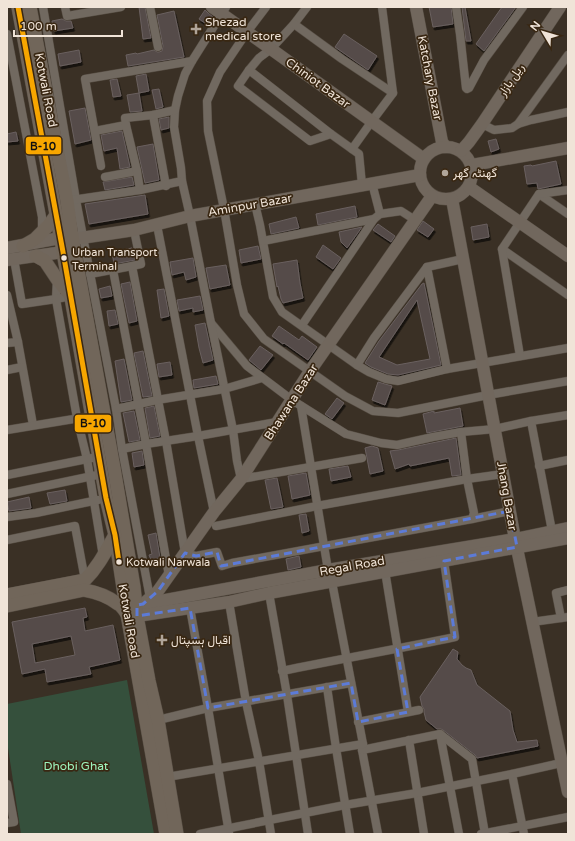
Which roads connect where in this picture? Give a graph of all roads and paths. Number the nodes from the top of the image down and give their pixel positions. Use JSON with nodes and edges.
{"nodes":[{"id":1,"x":18,"y":7,"type":"edge"},
{"id":2,"x":30,"y":7,"type":"edge"},
{"id":3,"x":43,"y":7,"type":"edge"},
{"id":4,"x":65,"y":7,"type":"edge"},
{"id":5,"x":121,"y":7,"type":"edge"},
{"id":6,"x":150,"y":7,"type":"edge"},
{"id":7,"x":266,"y":7,"type":"edge"},
{"id":8,"x":307,"y":7,"type":"edge"},
{"id":9,"x":382,"y":7,"type":"edge"},
{"id":10,"x":416,"y":7,"type":"edge"},
{"id":11,"x":456,"y":7,"type":"edge"},
{"id":12,"x":523,"y":7,"type":"edge"},
{"id":13,"x":560,"y":7,"type":"edge"},
{"id":14,"x":220,"y":9,"type":"edge"},
{"id":15,"x":294,"y":24,"type":"junction"},
{"id":16,"x":247,"y":32,"type":"junction"},
{"id":17,"x":7,"y":34,"type":"edge"},
{"id":18,"x":158,"y":47,"type":"dead end"},
{"id":19,"x":271,"y":49,"type":"junction"},
{"id":20,"x":568,"y":55,"type":"edge"},
{"id":21,"x":192,"y":61,"type":"junction"},
{"id":22,"x":249,"y":70,"type":"junction"},
{"id":23,"x":393,"y":94,"type":"junction"},
{"id":24,"x":176,"y":110,"type":"junction"},
{"id":25,"x":568,"y":112,"type":"edge"},
{"id":26,"x":37,"y":113,"type":"junction"},
{"id":27,"x":153,"y":114,"type":"junction"},
{"id":28,"x":23,"y":116,"type":"junction"},
{"id":29,"x":372,"y":121,"type":"junction"},
{"id":30,"x":482,"y":124,"type":"junction"},
{"id":31,"x":518,"y":124,"type":"junction"},
{"id":32,"x":126,"y":125,"type":"junction"},
{"id":33,"x":95,"y":131,"type":"junction"},
{"id":34,"x":331,"y":134,"type":"junction"},
{"id":35,"x":446,"y":147,"type":"junction"},
{"id":36,"x":568,"y":148,"type":"edge"},
{"id":37,"x":352,"y":149,"type":"junction"},
{"id":38,"x":461,"y":151,"type":"junction"},
{"id":39,"x":424,"y":159,"type":"junction"},
{"id":40,"x":472,"y":165,"type":"junction"},
{"id":41,"x":101,"y":166,"type":"dead end"},
{"id":42,"x":137,"y":171,"type":"junction"},
{"id":43,"x":420,"y":175,"type":"junction"},
{"id":44,"x":105,"y":176,"type":"dead end"},
{"id":45,"x":182,"y":181,"type":"junction"},
{"id":46,"x":367,"y":184,"type":"junction"},
{"id":47,"x":166,"y":186,"type":"junction"},
{"id":48,"x":468,"y":187,"type":"junction"},
{"id":49,"x":140,"y":190,"type":"junction"},
{"id":50,"x":568,"y":190,"type":"edge"},
{"id":51,"x":539,"y":194,"type":"junction"},
{"id":52,"x":432,"y":196,"type":"junction"},
{"id":53,"x":452,"y":199,"type":"junction"},
{"id":54,"x":71,"y":200,"type":"junction"},
{"id":55,"x":255,"y":204,"type":"junction"},
{"id":56,"x":224,"y":209,"type":"junction"},
{"id":57,"x":568,"y":214,"type":"edge"},
{"id":58,"x":56,"y":215,"type":"junction"},
{"id":59,"x":190,"y":216,"type":"junction"},
{"id":60,"x":377,"y":216,"type":"junction"},
{"id":61,"x":42,"y":217,"type":"junction"},
{"id":62,"x":415,"y":220,"type":"junction"},
{"id":63,"x":520,"y":223,"type":"junction"},
{"id":64,"x":157,"y":224,"type":"junction"},
{"id":65,"x":134,"y":230,"type":"junction"},
{"id":66,"x":42,"y":232,"type":"junction"},
{"id":67,"x":263,"y":241,"type":"junction"},
{"id":68,"x":72,"y":242,"type":"junction"},
{"id":69,"x":23,"y":246,"type":"junction"},
{"id":70,"x":7,"y":248,"type":"edge"},
{"id":71,"x":502,"y":249,"type":"junction"},
{"id":72,"x":36,"y":256,"type":"junction"},
{"id":73,"x":568,"y":256,"type":"edge"},
{"id":74,"x":10,"y":259,"type":"edge"},
{"id":75,"x":463,"y":259,"type":"junction"},
{"id":76,"x":132,"y":266,"type":"junction"},
{"id":77,"x":427,"y":267,"type":"junction"},
{"id":78,"x":113,"y":270,"type":"junction"},
{"id":79,"x":90,"y":274,"type":"junction"},
{"id":80,"x":57,"y":279,"type":"junction"},
{"id":81,"x":7,"y":295,"type":"edge"},
{"id":82,"x":568,"y":295,"type":"edge"},
{"id":83,"x":71,"y":296,"type":"junction"},
{"id":84,"x":56,"y":299,"type":"junction"},
{"id":85,"x":9,"y":310,"type":"edge"},
{"id":86,"x":211,"y":322,"type":"junction"},
{"id":87,"x":302,"y":325,"type":"junction"},
{"id":88,"x":18,"y":342,"type":"junction"},
{"id":89,"x":7,"y":343,"type":"edge"},
{"id":90,"x":329,"y":344,"type":"junction"},
{"id":91,"x":568,"y":348,"type":"edge"},
{"id":92,"x":520,"y":356,"type":"junction"},
{"id":93,"x":482,"y":363,"type":"junction"},
{"id":94,"x":357,"y":365,"type":"junction"},
{"id":95,"x":22,"y":367,"type":"junction"},
{"id":96,"x":447,"y":369,"type":"junction"},
{"id":97,"x":7,"y":370,"type":"edge"},
{"id":98,"x":310,"y":371,"type":"junction"},
{"id":99,"x":262,"y":378,"type":"junction"},
{"id":100,"x":568,"y":381,"type":"edge"},
{"id":101,"x":224,"y":389,"type":"junction"},
{"id":102,"x":190,"y":395,"type":"junction"},
{"id":103,"x":488,"y":395,"type":"junction"},
{"id":104,"x":157,"y":400,"type":"junction"},
{"id":105,"x":296,"y":403,"type":"junction"},
{"id":106,"x":138,"y":404,"type":"junction"},
{"id":107,"x":116,"y":409,"type":"junction"},
{"id":108,"x":568,"y":415,"type":"edge"},
{"id":109,"x":92,"y":416,"type":"junction"},
{"id":110,"x":77,"y":418,"type":"junction"},
{"id":111,"x":531,"y":421,"type":"junction"},
{"id":112,"x":277,"y":422,"type":"junction"},
{"id":113,"x":34,"y":425,"type":"junction"},
{"id":114,"x":495,"y":429,"type":"junction"},
{"id":115,"x":7,"y":430,"type":"edge"},
{"id":116,"x":232,"y":430,"type":"junction"},
{"id":117,"x":460,"y":432,"type":"junction"},
{"id":118,"x":198,"y":436,"type":"junction"},
{"id":119,"x":166,"y":441,"type":"junction"},
{"id":120,"x":146,"y":444,"type":"junction"},
{"id":121,"x":122,"y":449,"type":"junction"},
{"id":122,"x":93,"y":458,"type":"junction"},
{"id":123,"x":362,"y":458,"type":"dead end"},
{"id":124,"x":568,"y":460,"type":"edge"},
{"id":125,"x":539,"y":466,"type":"junction"},
{"id":126,"x":311,"y":467,"type":"junction"},
{"id":127,"x":503,"y":474,"type":"junction"},
{"id":128,"x":7,"y":475,"type":"edge"},
{"id":129,"x":96,"y":476,"type":"junction"},
{"id":130,"x":240,"y":479,"type":"junction"},
{"id":131,"x":467,"y":479,"type":"junction"},
{"id":132,"x":7,"y":494,"type":"edge"},
{"id":133,"x":100,"y":499,"type":"junction"},
{"id":134,"x":318,"y":506,"type":"junction"},
{"id":135,"x":510,"y":511,"type":"junction"},
{"id":136,"x":214,"y":512,"type":"junction"},
{"id":137,"x":7,"y":518,"type":"edge"},
{"id":138,"x":472,"y":519,"type":"junction"},
{"id":139,"x":216,"y":526,"type":"dead end"},
{"id":140,"x":568,"y":528,"type":"edge"},
{"id":141,"x":552,"y":531,"type":"junction"},
{"id":142,"x":115,"y":536,"type":"junction"},
{"id":143,"x":568,"y":538,"type":"edge"},
{"id":144,"x":7,"y":540,"type":"edge"},
{"id":145,"x":516,"y":543,"type":"junction"},
{"id":146,"x":324,"y":546,"type":"junction"},
{"id":147,"x":185,"y":553,"type":"junction"},
{"id":148,"x":103,"y":557,"type":"junction"},
{"id":149,"x":444,"y":561,"type":"junction"},
{"id":150,"x":328,"y":570,"type":"junction"},
{"id":151,"x":385,"y":571,"type":"junction"},
{"id":152,"x":169,"y":576,"type":"junction"},
{"id":153,"x":85,"y":580,"type":"junction"},
{"id":154,"x":332,"y":582,"type":"junction"},
{"id":155,"x":568,"y":590,"type":"edge"},
{"id":156,"x":269,"y":592,"type":"junction"},
{"id":157,"x":7,"y":595,"type":"edge"},
{"id":158,"x":229,"y":602,"type":"junction"},
{"id":159,"x":7,"y":606,"type":"edge"},
{"id":160,"x":139,"y":608,"type":"junction"},
{"id":161,"x":190,"y":608,"type":"junction"},
{"id":162,"x":564,"y":618,"type":"edge"},
{"id":163,"x":532,"y":622,"type":"junction"},
{"id":164,"x":397,"y":649,"type":"junction"},
{"id":165,"x":346,"y":658,"type":"junction"},
{"id":166,"x":282,"y":671,"type":"junction"},
{"id":167,"x":351,"y":683,"type":"junction"},
{"id":168,"x":327,"y":687,"type":"junction"},
{"id":169,"x":287,"y":694,"type":"junction"},
{"id":170,"x":246,"y":702,"type":"junction"},
{"id":171,"x":208,"y":708,"type":"junction"},
{"id":172,"x":419,"y":710,"type":"dead end"},
{"id":173,"x":408,"y":712,"type":"junction"},
{"id":174,"x":158,"y":720,"type":"junction"},
{"id":175,"x":358,"y":722,"type":"junction"},
{"id":176,"x":440,"y":734,"type":"junction"},
{"id":177,"x":409,"y":740,"type":"junction"},
{"id":178,"x":362,"y":747,"type":"junction"},
{"id":179,"x":336,"y":748,"type":"junction"},
{"id":180,"x":296,"y":755,"type":"junction"},
{"id":181,"x":259,"y":761,"type":"junction"},
{"id":182,"x":561,"y":763,"type":"junction"},
{"id":183,"x":218,"y":768,"type":"junction"},
{"id":184,"x":512,"y":774,"type":"junction"},
{"id":185,"x":167,"y":777,"type":"junction"},
{"id":186,"x":476,"y":781,"type":"junction"},
{"id":187,"x":7,"y":784,"type":"edge"},
{"id":188,"x":567,"y":786,"type":"edge"},
{"id":189,"x":450,"y":787,"type":"junction"},
{"id":190,"x":417,"y":793,"type":"junction"},
{"id":191,"x":371,"y":801,"type":"junction"},
{"id":192,"x":345,"y":805,"type":"junction"},
{"id":193,"x":305,"y":813,"type":"junction"},
{"id":194,"x":568,"y":817,"type":"edge"},
{"id":195,"x":268,"y":820,"type":"junction"},
{"id":196,"x":7,"y":823,"type":"edge"},
{"id":197,"x":522,"y":825,"type":"junction"},
{"id":198,"x":229,"y":831,"type":"edge"},
{"id":199,"x":166,"y":834,"type":"edge"},
{"id":200,"x":177,"y":834,"type":"edge"},
{"id":201,"x":200,"y":834,"type":"edge"},
{"id":202,"x":271,"y":834,"type":"edge"},
{"id":203,"x":308,"y":834,"type":"edge"},
{"id":204,"x":350,"y":834,"type":"edge"},
{"id":205,"x":378,"y":834,"type":"edge"},
{"id":206,"x":424,"y":834,"type":"edge"},
{"id":207,"x":459,"y":834,"type":"edge"},
{"id":208,"x":484,"y":834,"type":"edge"},
{"id":209,"x":524,"y":834,"type":"edge"}],
"edges":[{"from":1,"to":26,"type":"main road","name":"Kotwali Road"},
{"from":2,"to":54,"type":"main road","name":"Kotwali Road"},
{"from":3,"to":54,"type":"street"},
{"from":4,"to":5,"type":"street"},
{"from":6,"to":18,"type":"street"},
{"from":7,"to":16,"type":"street"},
{"from":8,"to":15,"type":"street"},
{"from":9,"to":23,"type":"street"},
{"from":10,"to":35,"type":"street","name":"Katchary Bazar"},
{"from":11,"to":12,"type":"street"},
{"from":13,"to":30,"type":"street","name":"ریل بازار"},
{"from":14,"to":16,"type":"street","name":"Chiniot Bazar"},
{"from":14,"to":21,"type":"street"},
{"from":15,"to":19,"type":"street"},
{"from":15,"to":23,"type":"street"},
{"from":16,"to":19,"type":"street","name":"Chiniot Bazar"},
{"from":16,"to":56,"type":"street"},
{"from":17,"to":28,"type":"street"},
{"from":19,"to":22,"type":"street"},
{"from":19,"to":29,"type":"street","name":"Chiniot Bazar"},
{"from":20,"to":31,"type":"street"},
{"from":21,"to":24,"type":"street"},
{"from":21,"to":33,"type":"street"},
{"from":22,"to":34,"type":"street"},
{"from":22,"to":34,"type":"street"},
{"from":23,"to":29,"type":"street"},
{"from":24,"to":27,"type":"street"},
{"from":24,"to":45,"type":"street"},
{"from":25,"to":31,"type":"street"},
{"from":26,"to":28,"type":"street"},
{"from":26,"to":58,"type":"main road","name":"Kotwali Road"},
{"from":27,"to":32,"type":"street"},
{"from":27,"to":47,"type":"street"},
{"from":28,"to":61,"type":"street"},
{"from":29,"to":37,"type":"street"},
{"from":29,"to":39,"type":"street","name":"Chiniot Bazar"},
{"from":30,"to":31,"type":"street"},
{"from":30,"to":38,"type":"street","name":"ریل بازار"},
{"from":32,"to":33,"type":"street"},
{"from":32,"to":42,"type":"street"},
{"from":33,"to":41,"type":"street"},
{"from":34,"to":37,"type":"street"},
{"from":35,"to":38,"type":"street"},
{"from":35,"to":39,"type":"street"},
{"from":36,"to":40,"type":"street"},
{"from":37,"to":46,"type":"street"},
{"from":38,"to":40,"type":"street"},
{"from":39,"to":43,"type":"street"},
{"from":40,"to":48,"type":"street"},
{"from":42,"to":44,"type":"street"},
{"from":42,"to":49,"type":"street"},
{"from":43,"to":46,"type":"street","name":"Aminpur Bazar"},
{"from":43,"to":52,"type":"street"},
{"from":45,"to":47,"type":"street"},
{"from":45,"to":59,"type":"street"},
{"from":46,"to":55,"type":"street","name":"Aminpur Bazar"},
{"from":46,"to":60,"type":"street"},
{"from":47,"to":49,"type":"street"},
{"from":48,"to":53,"type":"street"},
{"from":48,"to":63,"type":"street"},
{"from":49,"to":54,"type":"street"},
{"from":50,"to":51,"type":"street"},
{"from":51,"to":57,"type":"street"},
{"from":51,"to":63,"type":"street"},
{"from":52,"to":53,"type":"street"},
{"from":52,"to":62,"type":"street","name":"Bhawana Bazar"},
{"from":53,"to":75,"type":"street","name":"Jhang Bazar"},
{"from":54,"to":68,"type":"main road","name":"Kotwali Road"},
{"from":55,"to":56,"type":"street","name":"Aminpur Bazar"},
{"from":55,"to":67,"type":"street"},
{"from":56,"to":59,"type":"street","name":"Aminpur Bazar"},
{"from":56,"to":98,"type":"street"},
{"from":58,"to":61,"type":"street"},
{"from":58,"to":66,"type":"main road"},
{"from":58,"to":68,"type":"main road","name":"Kotwali Road"},
{"from":59,"to":64,"type":"street","name":"Aminpur Bazar"},
{"from":59,"to":86,"type":"street"},
{"from":60,"to":62,"type":"street"},
{"from":60,"to":67,"type":"street"},
{"from":60,"to":87,"type":"street"},
{"from":61,"to":66,"type":"street"},
{"from":62,"to":90,"type":"street","name":"Bhawana Bazar"},
{"from":63,"to":71,"type":"street"},
{"from":63,"to":73,"type":"street"},
{"from":64,"to":65,"type":"street","name":"Aminpur Bazar"},
{"from":64,"to":102,"type":"street"},
{"from":65,"to":68,"type":"street","name":"Aminpur Bazar"},
{"from":65,"to":76,"type":"street"},
{"from":66,"to":69,"type":"main road"},
{"from":67,"to":87,"type":"street"},
{"from":68,"to":69,"type":"street"},
{"from":68,"to":72,"type":"street"},
{"from":68,"to":79,"type":"street"},
{"from":68,"to":83,"type":"main road","name":"Kotwali Road"},
{"from":68,"to":160,"type":"main road","name":"Kotwali Road"},
{"from":69,"to":70,"type":"street"},
{"from":71,"to":82,"type":"street"},
{"from":71,"to":92,"type":"street"},
{"from":72,"to":74,"type":"street"},
{"from":72,"to":80,"type":"main road"},
{"from":74,"to":84,"type":"street"},
{"from":75,"to":77,"type":"street"},
{"from":75,"to":93,"type":"street","name":"Jhang Bazar"},
{"from":76,"to":78,"type":"street"},
{"from":76,"to":104,"type":"street"},
{"from":77,"to":94,"type":"street"},
{"from":77,"to":96,"type":"street"},
{"from":78,"to":79,"type":"street"},
{"from":78,"to":106,"type":"street"},
{"from":79,"to":107,"type":"street"},
{"from":80,"to":83,"type":"main road"},
{"from":80,"to":84,"type":"street"},
{"from":81,"to":85,"type":"street"},
{"from":83,"to":84,"type":"street"},
{"from":83,"to":109,"type":"main road","name":"Kotwali Road"},
{"from":84,"to":110,"type":"street"},
{"from":85,"to":88,"type":"street"},
{"from":86,"to":99,"type":"street"},
{"from":86,"to":101,"type":"street"},
{"from":87,"to":90,"type":"street"},
{"from":88,"to":89,"type":"street"},
{"from":88,"to":95,"type":"street"},
{"from":90,"to":94,"type":"street"},
{"from":90,"to":98,"type":"street","name":"Bhawana Bazar"},
{"from":91,"to":92,"type":"street"},
{"from":92,"to":93,"type":"street"},
{"from":93,"to":96,"type":"street"},
{"from":93,"to":103,"type":"street","name":"Jhang Bazar"},
{"from":94,"to":96,"type":"street"},
{"from":95,"to":97,"type":"street"},
{"from":95,"to":113,"type":"street"},
{"from":98,"to":103,"type":"street"},
{"from":98,"to":105,"type":"street","name":"Bhawana Bazar"},
{"from":99,"to":101,"type":"street"},
{"from":99,"to":105,"type":"street"},
{"from":100,"to":103,"type":"street"},
{"from":101,"to":102,"type":"street"},
{"from":101,"to":116,"type":"street"},
{"from":102,"to":104,"type":"street"},
{"from":102,"to":118,"type":"street"},
{"from":103,"to":114,"type":"street","name":"Jhang Bazar"},
{"from":104,"to":106,"type":"street"},
{"from":104,"to":119,"type":"street"},
{"from":105,"to":112,"type":"street","name":"Bhawana Bazar"},
{"from":105,"to":117,"type":"street"},
{"from":105,"to":126,"type":"street"},
{"from":106,"to":107,"type":"street"},
{"from":106,"to":120,"type":"street"},
{"from":107,"to":121,"type":"street"},
{"from":108,"to":111,"type":"street"},
{"from":109,"to":110,"type":"street"},
{"from":109,"to":122,"type":"main road","name":"Kotwali Road"},
{"from":110,"to":113,"type":"street"},
{"from":110,"to":122,"type":"street"},
{"from":111,"to":114,"type":"street"},
{"from":111,"to":125,"type":"street"},
{"from":112,"to":116,"type":"street"},
{"from":112,"to":130,"type":"street","name":"Bhawana Bazar"},
{"from":113,"to":115,"type":"street"},
{"from":114,"to":117,"type":"street"},
{"from":114,"to":127,"type":"street","name":"Jhang Bazar"},
{"from":116,"to":118,"type":"street"},
{"from":116,"to":130,"type":"street"},
{"from":117,"to":131,"type":"street"},
{"from":118,"to":119,"type":"street"},
{"from":118,"to":136,"type":"street"},
{"from":119,"to":120,"type":"street"},
{"from":119,"to":147,"type":"street"},
{"from":120,"to":121,"type":"street"},
{"from":120,"to":152,"type":"street"},
{"from":121,"to":160,"type":"street"},
{"from":122,"to":128,"type":"street"},
{"from":122,"to":129,"type":"main road","name":"Kotwali Road"},
{"from":123,"to":126,"type":"street"},
{"from":124,"to":125,"type":"street"},
{"from":125,"to":141,"type":"street"},
{"from":126,"to":130,"type":"street"},
{"from":126,"to":134,"type":"street"},
{"from":127,"to":131,"type":"street"},
{"from":127,"to":135,"type":"street","name":"Jhang Bazar"},
{"from":129,"to":132,"type":"street"},
{"from":129,"to":133,"type":"main road","name":"Kotwali Road"},
{"from":130,"to":136,"type":"street","name":"Bhawana Bazar"},
{"from":131,"to":134,"type":"street"},
{"from":131,"to":138,"type":"street"},
{"from":133,"to":137,"type":"street"},
{"from":133,"to":142,"type":"main road","name":"Kotwali Road"},
{"from":133,"to":148,"type":"street"},
{"from":134,"to":139,"type":"street"},
{"from":134,"to":146,"type":"street"},
{"from":135,"to":138,"type":"street"},
{"from":135,"to":145,"type":"street","name":"Jhang Bazar"},
{"from":136,"to":147,"type":"street","name":"Bhawana Bazar"},
{"from":138,"to":146,"type":"street"},
{"from":140,"to":141,"type":"street","name":"Regal Road"},
{"from":141,"to":145,"type":"street","name":"Regal Road"},
{"from":142,"to":148,"type":"main road"},
{"from":142,"to":160,"type":"main road","name":"Kotwali Road"},
{"from":143,"to":145,"type":"street","name":"Regal Road"},
{"from":144,"to":153,"type":"street"},
{"from":145,"to":149,"type":"street","name":"Regal Road"},
{"from":145,"to":150,"type":"street","name":"Regal Road"},
{"from":145,"to":163,"type":"street","name":"Jhang Bazar"},
{"from":146,"to":147,"type":"street"},
{"from":146,"to":150,"type":"street"},
{"from":147,"to":152,"type":"street","name":"Bhawana Bazar"},
{"from":148,"to":153,"type":"main road"},
{"from":149,"to":151,"type":"street","name":"Regal Road"},
{"from":149,"to":164,"type":"street"},
{"from":150,"to":160,"type":"street","name":"Regal Road"},
{"from":151,"to":154,"type":"street","name":"Regal Road"},
{"from":151,"to":164,"type":"street"},
{"from":152,"to":160,"type":"street","name":"Bhawana Bazar"},
{"from":153,"to":157,"type":"main road"},
{"from":154,"to":156,"type":"street","name":"Regal Road"},
{"from":154,"to":165,"type":"street"},
{"from":155,"to":162,"type":"street"},
{"from":156,"to":158,"type":"street","name":"Regal Road"},
{"from":156,"to":166,"type":"street"},
{"from":158,"to":161,"type":"street","name":"Regal Road"},
{"from":158,"to":170,"type":"street"},
{"from":159,"to":160,"type":"main road"},
{"from":160,"to":161,"type":"street","name":"Regal Road"},
{"from":160,"to":174,"type":"main road","name":"Kotwali Road"},
{"from":160,"to":199,"type":"main road","name":"Kotwali Road"},
{"from":161,"to":171,"type":"street"},
{"from":162,"to":163,"type":"street"},
{"from":163,"to":182,"type":"street","name":"Jhang Bazar"},
{"from":164,"to":165,"type":"street"},
{"from":164,"to":173,"type":"street"},
{"from":165,"to":166,"type":"street"},
{"from":165,"to":167,"type":"street"},
{"from":166,"to":169,"type":"street"},
{"from":167,"to":168,"type":"street"},
{"from":167,"to":175,"type":"street"},
{"from":168,"to":169,"type":"street"},
{"from":168,"to":179,"type":"street"},
{"from":169,"to":170,"type":"street"},
{"from":169,"to":180,"type":"street"},
{"from":170,"to":171,"type":"street"},
{"from":170,"to":181,"type":"street"},
{"from":171,"to":174,"type":"street"},
{"from":171,"to":183,"type":"street"},
{"from":172,"to":173,"type":"street"},
{"from":173,"to":175,"type":"street"},
{"from":174,"to":185,"type":"main road","name":"Kotwali Road"},
{"from":175,"to":178,"type":"street"},
{"from":176,"to":177,"type":"street"},
{"from":176,"to":186,"type":"street"},
{"from":176,"to":189,"type":"street"},
{"from":177,"to":178,"type":"street"},
{"from":177,"to":190,"type":"street"},
{"from":178,"to":179,"type":"street"},
{"from":178,"to":191,"type":"street"},
{"from":179,"to":180,"type":"street"},
{"from":179,"to":192,"type":"street"},
{"from":180,"to":181,"type":"street"},
{"from":180,"to":193,"type":"street"},
{"from":181,"to":183,"type":"street"},
{"from":181,"to":195,"type":"street"},
{"from":182,"to":184,"type":"street"},
{"from":182,"to":188,"type":"street","name":"Jhang Bazar"},
{"from":183,"to":185,"type":"street"},
{"from":183,"to":198,"type":"street"},
{"from":184,"to":186,"type":"street"},
{"from":184,"to":197,"type":"street"},
{"from":185,"to":200,"type":"main road","name":"Kotwali Road"},
{"from":186,"to":189,"type":"street"},
{"from":186,"to":208,"type":"street"},
{"from":187,"to":196,"type":"street"},
{"from":189,"to":190,"type":"street"},
{"from":189,"to":207,"type":"street"},
{"from":190,"to":191,"type":"street"},
{"from":190,"to":206,"type":"street"},
{"from":191,"to":192,"type":"street"},
{"from":191,"to":205,"type":"street"},
{"from":192,"to":193,"type":"street"},
{"from":192,"to":204,"type":"street"},
{"from":193,"to":195,"type":"street"},
{"from":193,"to":203,"type":"street"},
{"from":194,"to":197,"type":"street"},
{"from":195,"to":198,"type":"street"},
{"from":195,"to":202,"type":"street"},
{"from":197,"to":208,"type":"street"},
{"from":197,"to":209,"type":"street"},
{"from":198,"to":201,"type":"street"}]}
